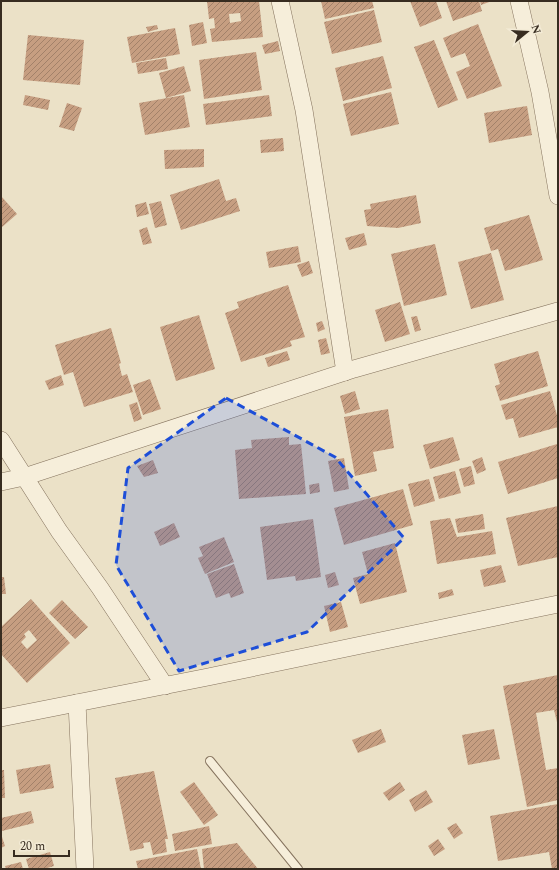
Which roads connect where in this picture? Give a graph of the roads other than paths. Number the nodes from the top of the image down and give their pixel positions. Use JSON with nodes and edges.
{"nodes":[{"id":1,"x":280,"y":1,"type":"edge"},
{"id":2,"x":519,"y":1,"type":"edge"},
{"id":3,"x":558,"y":196,"type":"edge"},
{"id":4,"x":558,"y":311,"type":"edge"},
{"id":5,"x":345,"y":372,"type":"junction"},
{"id":6,"x":1,"y":440,"type":"edge"},
{"id":7,"x":24,"y":477,"type":"junction"},
{"id":8,"x":1,"y":482,"type":"edge"},
{"id":9,"x":558,"y":604,"type":"edge"},
{"id":10,"x":165,"y":686,"type":"junction"},
{"id":11,"x":77,"y":703,"type":"junction"},
{"id":12,"x":1,"y":718,"type":"edge"},
{"id":13,"x":210,"y":761,"type":"dead end"},
{"id":14,"x":85,"y":869,"type":"edge"},
{"id":15,"x":298,"y":869,"type":"edge"}],
"edges":[{"from":1,"to":5,"type":"street"},
{"from":2,"to":3,"type":"street"},
{"from":4,"to":5,"type":"street"},
{"from":5,"to":7,"type":"street"},
{"from":6,"to":7,"type":"street"},
{"from":7,"to":8,"type":"street"},
{"from":7,"to":10,"type":"street"},
{"from":9,"to":10,"type":"street"},
{"from":10,"to":11,"type":"street"},
{"from":11,"to":12,"type":"street"},
{"from":11,"to":14,"type":"street"},
{"from":13,"to":15,"type":"lane"}]}
